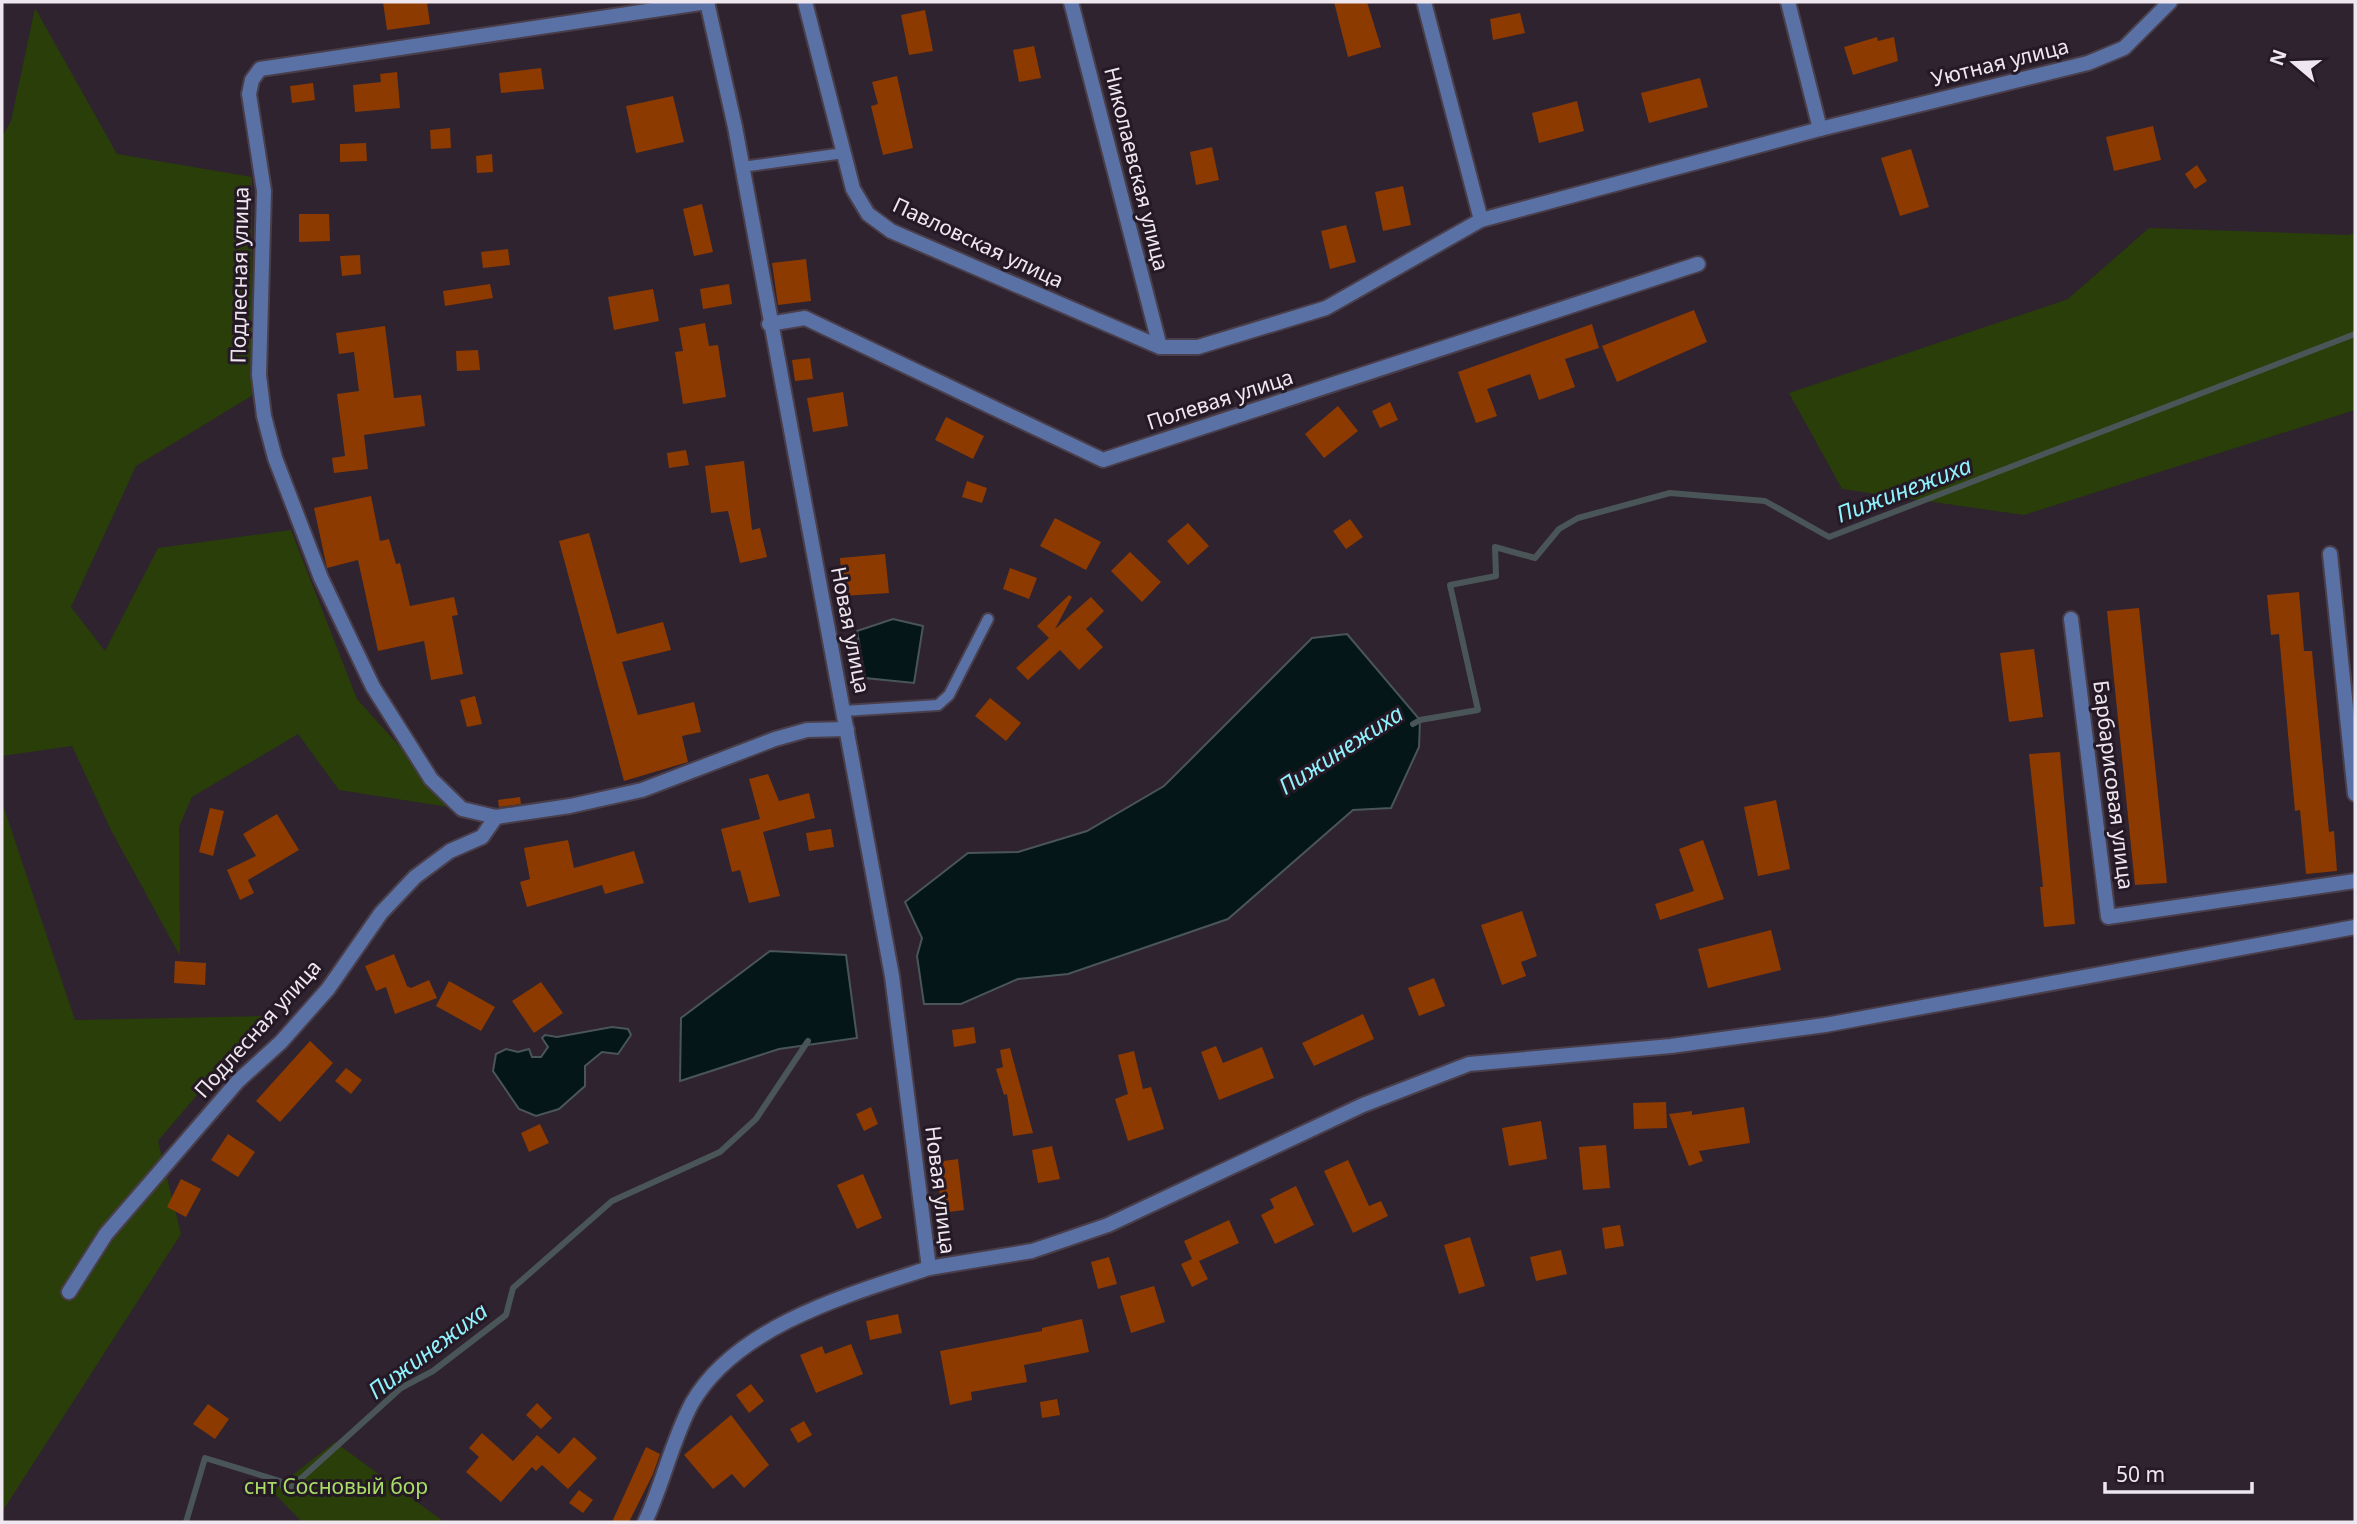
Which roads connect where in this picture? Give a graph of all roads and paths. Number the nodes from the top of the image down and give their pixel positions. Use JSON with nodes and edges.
{"nodes":[{"id":1,"x":707,"y":2,"type":"edge"},
{"id":2,"x":805,"y":2,"type":"edge"},
{"id":3,"x":1072,"y":2,"type":"edge"},
{"id":4,"x":1424,"y":2,"type":"edge"},
{"id":5,"x":1788,"y":2,"type":"edge"},
{"id":6,"x":2170,"y":2,"type":"edge"},
{"id":7,"x":1820,"y":129,"type":"junction"},
{"id":8,"x":844,"y":153,"type":"junction"},
{"id":9,"x":742,"y":167,"type":"junction"},
{"id":10,"x":1481,"y":220,"type":"junction"},
{"id":11,"x":1698,"y":264,"type":"dead end"},
{"id":12,"x":769,"y":324,"type":"junction"},
{"id":13,"x":1160,"y":347,"type":"junction"},
{"id":14,"x":2330,"y":554,"type":"dead end"},
{"id":15,"x":2071,"y":619,"type":"dead end"},
{"id":16,"x":988,"y":620,"type":"dead end"},
{"id":17,"x":844,"y":711,"type":"junction"},
{"id":18,"x":847,"y":729,"type":"junction"},
{"id":19,"x":2355,"y":794,"type":"edge"},
{"id":20,"x":496,"y":817,"type":"junction"},
{"id":21,"x":2355,"y":881,"type":"edge"},
{"id":22,"x":2355,"y":927,"type":"edge"},
{"id":23,"x":929,"y":1268,"type":"junction"},
{"id":24,"x":69,"y":1292,"type":"dead end"},
{"id":25,"x":645,"y":1522,"type":"edge"}],
"edges":[{"from":1,"to":9,"type":"street","name":"Новая улица"},
{"from":1,"to":20,"type":"street","name":"Подлесная улица"},
{"from":2,"to":8,"type":"street","name":"Павловская улица"},
{"from":3,"to":13,"type":"street","name":"Николаевская улица"},
{"from":4,"to":10,"type":"street"},
{"from":5,"to":7,"type":"street"},
{"from":6,"to":7,"type":"street","name":"Уютная улица"},
{"from":7,"to":10,"type":"street","name":"Уютная улица"},
{"from":8,"to":9,"type":"lane"},
{"from":8,"to":13,"type":"street","name":"Павловская улица"},
{"from":9,"to":12,"type":"street","name":"Новая улица"},
{"from":10,"to":13,"type":"street","name":"Уютная улица"},
{"from":11,"to":12,"type":"street","name":"Полевая улица"},
{"from":12,"to":17,"type":"street","name":"Новая улица"},
{"from":14,"to":19,"type":"street"},
{"from":15,"to":21,"type":"street","name":"Барбарисовая улица"},
{"from":16,"to":17,"type":"lane"},
{"from":17,"to":18,"type":"street","name":"Новая улица"},
{"from":18,"to":20,"type":"street","name":"Подлесная улица"},
{"from":18,"to":23,"type":"street","name":"Новая улица"},
{"from":20,"to":24,"type":"street","name":"Подлесная улица"},
{"from":22,"to":23,"type":"street"},
{"from":23,"to":25,"type":"street"}]}
